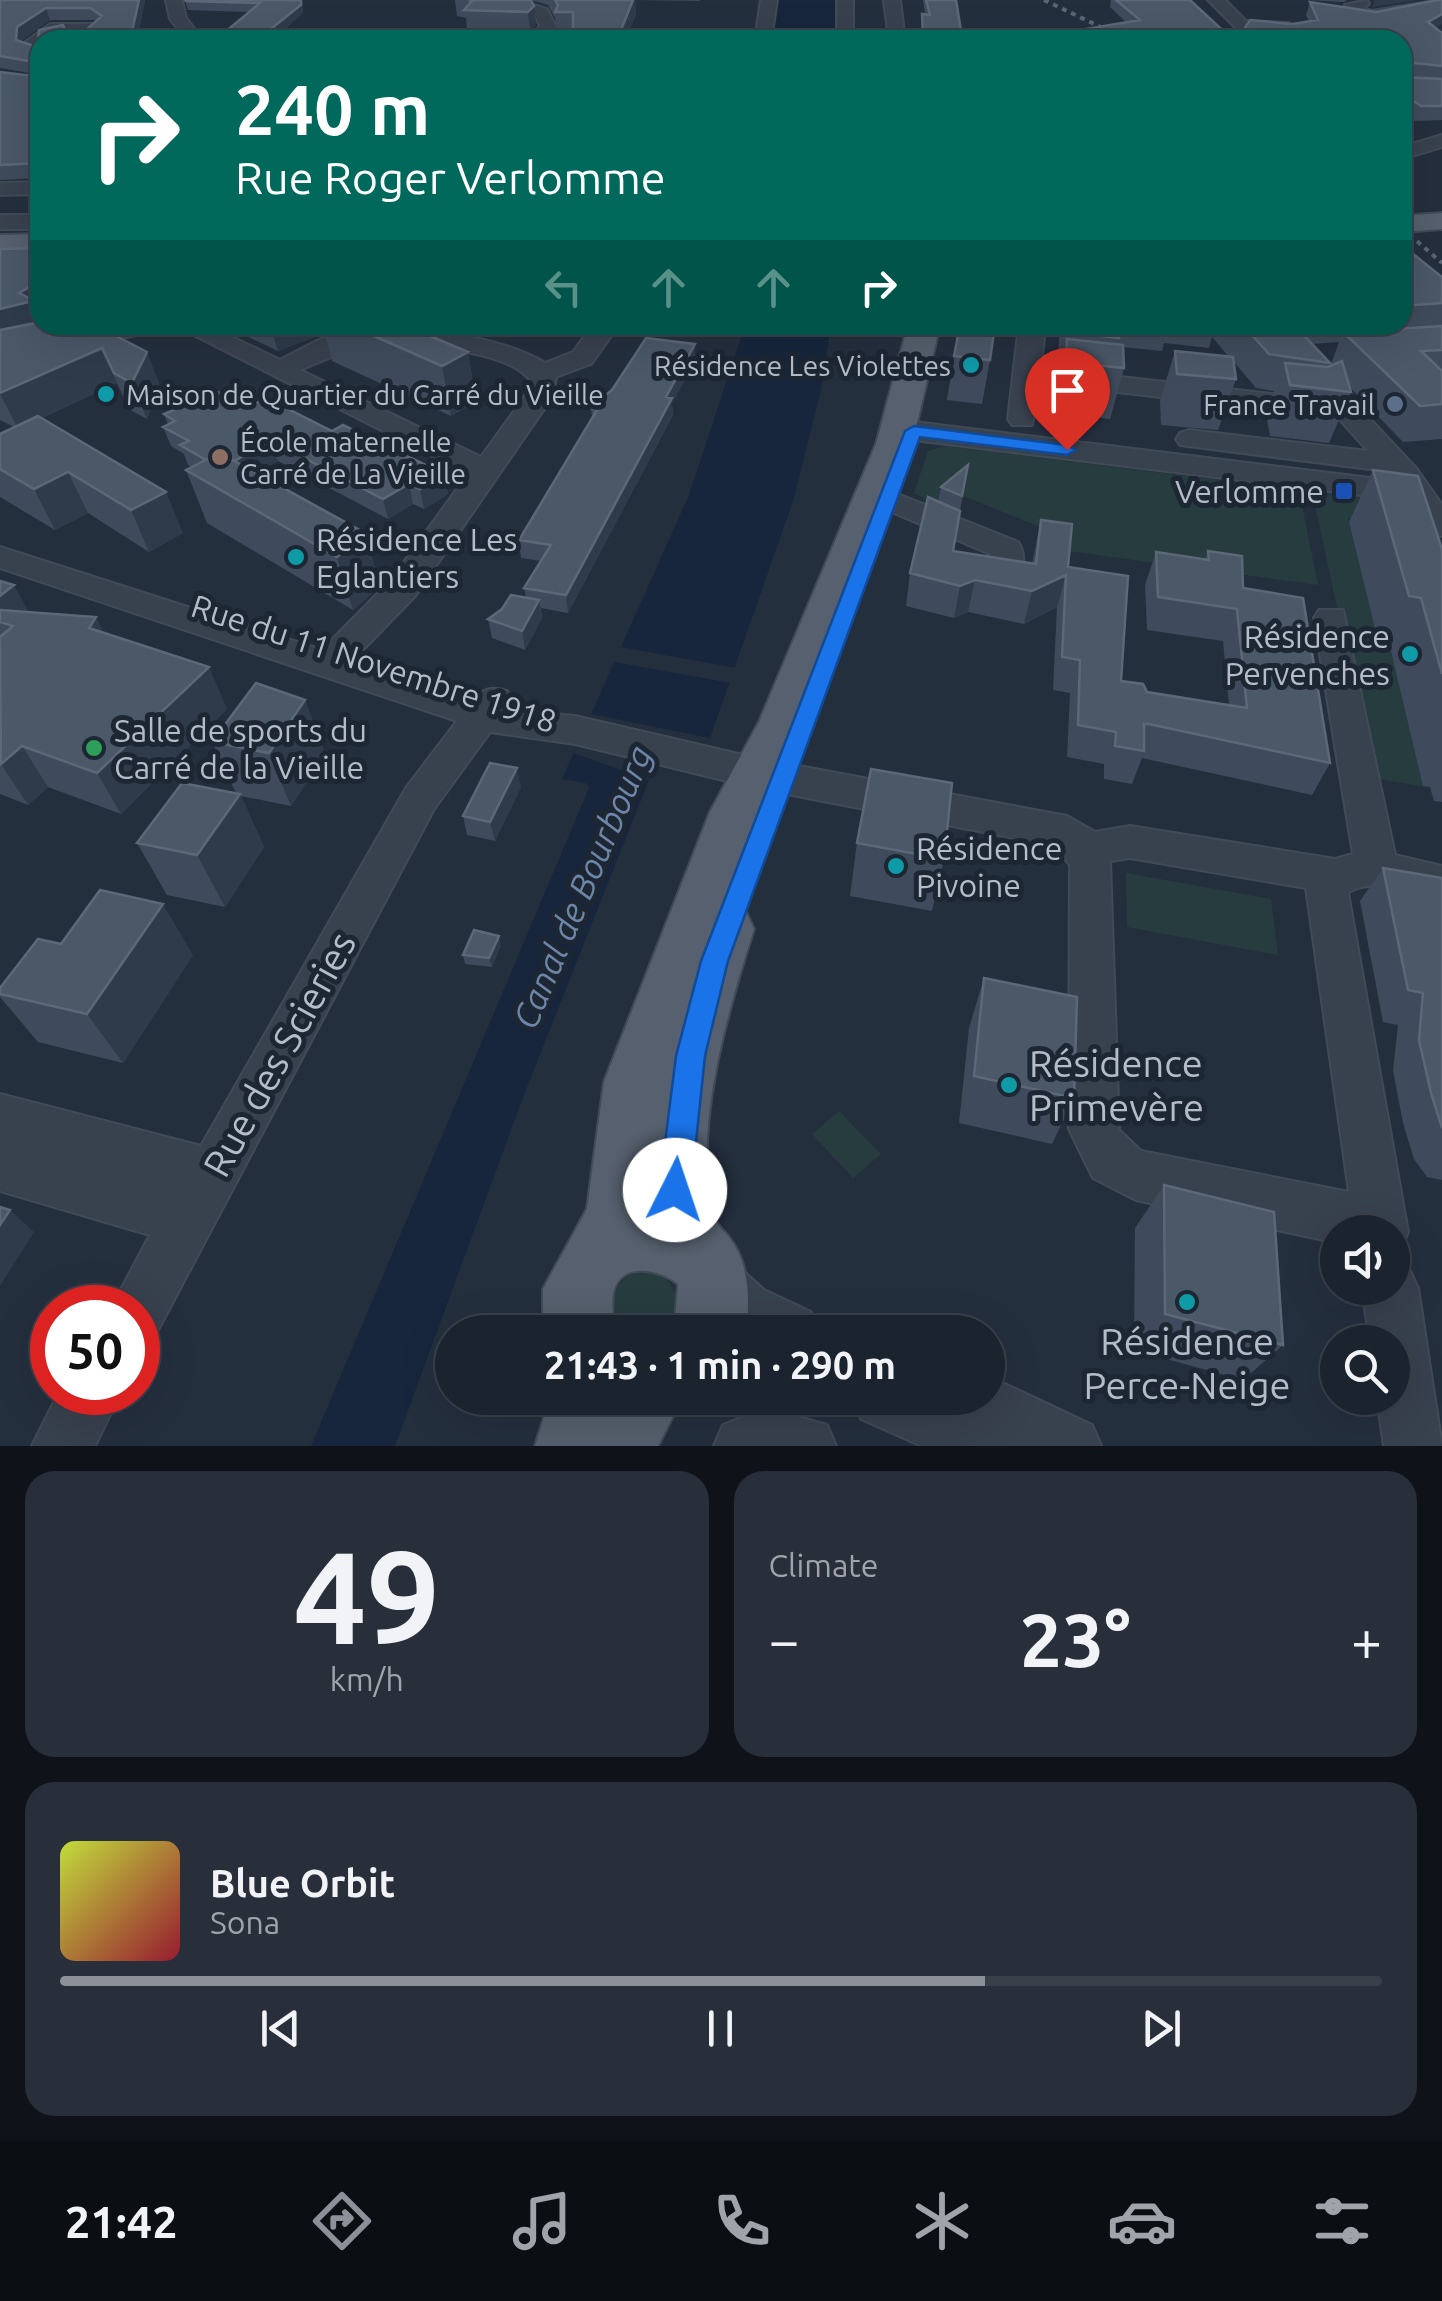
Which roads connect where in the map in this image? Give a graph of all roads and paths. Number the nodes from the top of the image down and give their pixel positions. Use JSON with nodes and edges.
{"nodes":[{"id":1,"x":174,"y":0,"type":"edge"},
{"id":2,"x":472,"y":0,"type":"edge"},
{"id":3,"x":769,"y":0,"type":"edge"},
{"id":4,"x":845,"y":0,"type":"edge"},
{"id":5,"x":892,"y":0,"type":"edge"},
{"id":6,"x":1216,"y":0,"type":"edge"},
{"id":7,"x":1224,"y":0,"type":"edge"},
{"id":8,"x":1442,"y":5,"type":"edge"},
{"id":9,"x":1358,"y":6,"type":"edge"},
{"id":10,"x":1264,"y":10,"type":"dead end"},
{"id":11,"x":1338,"y":10,"type":"edge"},
{"id":12,"x":81,"y":13,"type":"edge"},
{"id":13,"x":1295,"y":27,"type":"edge"},
{"id":14,"x":73,"y":30,"type":"edge"},
{"id":15,"x":187,"y":30,"type":"edge"},
{"id":16,"x":544,"y":30,"type":"edge"},
{"id":17,"x":764,"y":30,"type":"edge"},
{"id":18,"x":845,"y":30,"type":"edge"},
{"id":19,"x":896,"y":30,"type":"edge"},
{"id":20,"x":1412,"y":130,"type":"edge"},
{"id":21,"x":1440,"y":141,"type":"edge"},
{"id":22,"x":1412,"y":152,"type":"edge"},
{"id":23,"x":0,"y":188,"type":"edge"},
{"id":24,"x":30,"y":188,"type":"edge"},
{"id":25,"x":30,"y":201,"type":"edge"},
{"id":26,"x":0,"y":202,"type":"edge"},
{"id":27,"x":0,"y":222,"type":"edge"},
{"id":28,"x":30,"y":222,"type":"edge"},
{"id":29,"x":1442,"y":225,"type":"edge"},
{"id":30,"x":1412,"y":226,"type":"edge"},
{"id":31,"x":30,"y":246,"type":"edge"},
{"id":32,"x":0,"y":247,"type":"edge"},
{"id":33,"x":102,"y":335,"type":"edge"},
{"id":34,"x":208,"y":335,"type":"edge"},
{"id":35,"x":599,"y":335,"type":"edge"},
{"id":36,"x":922,"y":335,"type":"edge"},
{"id":37,"x":936,"y":335,"type":"edge"},
{"id":38,"x":1031,"y":335,"type":"edge"},
{"id":39,"x":1277,"y":335,"type":"edge"},
{"id":40,"x":42,"y":348,"type":"junction"},
{"id":41,"x":1333,"y":353,"type":"dead end"},
{"id":42,"x":1296,"y":356,"type":"junction"},
{"id":43,"x":0,"y":358,"type":"edge"},
{"id":44,"x":0,"y":366,"type":"edge"},
{"id":45,"x":280,"y":370,"type":"junction"},
{"id":46,"x":542,"y":373,"type":"junction"},
{"id":47,"x":1027,"y":374,"type":"junction"},
{"id":48,"x":1308,"y":406,"type":"edge"},
{"id":49,"x":909,"y":418,"type":"junction"},
{"id":50,"x":1022,"y":419,"type":"junction"},
{"id":51,"x":1396,"y":464,"type":"junction"},
{"id":52,"x":485,"y":471,"type":"junction"},
{"id":53,"x":1422,"y":494,"type":"junction"},
{"id":54,"x":882,"y":497,"type":"junction"},
{"id":55,"x":1442,"y":527,"type":"edge"},
{"id":56,"x":0,"y":542,"type":"edge"},
{"id":57,"x":0,"y":557,"type":"edge"},
{"id":58,"x":1005,"y":574,"type":"edge"},
{"id":59,"x":1332,"y":618,"type":"dead end"},
{"id":60,"x":335,"y":657,"type":"junction"},
{"id":61,"x":478,"y":705,"type":"junction"},
{"id":62,"x":769,"y":776,"type":"junction"},
{"id":63,"x":1088,"y":852,"type":"junction"},
{"id":64,"x":1356,"y":874,"type":"junction"},
{"id":65,"x":1442,"y":882,"type":"edge"},
{"id":66,"x":0,"y":1118,"type":"edge"},
{"id":67,"x":0,"y":1166,"type":"edge"},
{"id":68,"x":212,"y":1174,"type":"junction"},
{"id":69,"x":1378,"y":1215,"type":"edge"},
{"id":70,"x":1320,"y":1216,"type":"edge"},
{"id":71,"x":188,"y":1220,"type":"junction"},
{"id":72,"x":605,"y":1249,"type":"junction"},
{"id":73,"x":152,"y":1285,"type":"edge"},
{"id":74,"x":705,"y":1287,"type":"edge"},
{"id":75,"x":1393,"y":1305,"type":"edge"},
{"id":76,"x":579,"y":1315,"type":"edge"},
{"id":77,"x":754,"y":1315,"type":"edge"},
{"id":78,"x":79,"y":1415,"type":"edge"},
{"id":79,"x":582,"y":1415,"type":"edge"},
{"id":80,"x":634,"y":1415,"type":"edge"},
{"id":81,"x":920,"y":1415,"type":"edge"},
{"id":82,"x":1005,"y":1415,"type":"edge"},
{"id":83,"x":62,"y":1446,"type":"edge"},
{"id":84,"x":572,"y":1446,"type":"edge"},
{"id":85,"x":615,"y":1446,"type":"edge"},
{"id":86,"x":744,"y":1446,"type":"edge"},
{"id":87,"x":806,"y":1446,"type":"edge"},
{"id":88,"x":990,"y":1446,"type":"edge"},
{"id":89,"x":1071,"y":1446,"type":"edge"},
{"id":90,"x":1414,"y":1446,"type":"edge"}],
"edges":[{"from":1,"to":15,"type":"street"},
{"from":2,"to":16,"type":"street"},
{"from":3,"to":17,"type":"street"},
{"from":4,"to":18,"type":"street"},
{"from":5,"to":19,"type":"street"},
{"from":6,"to":13,"type":"street"},
{"from":7,"to":13,"type":"street"},
{"from":8,"to":9,"type":"street"},
{"from":9,"to":11,"type":"street"},
{"from":10,"to":13,"type":"street"},
{"from":12,"to":14,"type":"street"},
{"from":20,"to":21,"type":"street"},
{"from":21,"to":22,"type":"street"},
{"from":23,"to":24,"type":"street"},
{"from":25,"to":26,"type":"street"},
{"from":27,"to":28,"type":"street"},
{"from":29,"to":30,"type":"main road"},
{"from":31,"to":32,"type":"main road"},
{"from":33,"to":40,"type":"street"},
{"from":34,"to":45,"type":"street"},
{"from":35,"to":46,"type":"street"},
{"from":36,"to":49,"type":"main road"},
{"from":37,"to":49,"type":"main road"},
{"from":38,"to":47,"type":"street"},
{"from":39,"to":42,"type":"street"},
{"from":40,"to":43,"type":"street"},
{"from":40,"to":44,"type":"street"},
{"from":41,"to":42,"type":"street"},
{"from":42,"to":51,"type":"street"},
{"from":45,"to":46,"type":"street"},
{"from":45,"to":52,"type":"street"},
{"from":46,"to":52,"type":"street"},
{"from":47,"to":48,"type":"street"},
{"from":47,"to":50,"type":"street"},
{"from":49,"to":50,"type":"street"},
{"from":49,"to":53,"type":"street"},
{"from":49,"to":54,"type":"main road"},
{"from":50,"to":51,"type":"street"},
{"from":51,"to":53,"type":"street"},
{"from":52,"to":60,"type":"street"},
{"from":53,"to":55,"type":"street"},
{"from":54,"to":58,"type":"street"},
{"from":54,"to":62,"type":"main road"},
{"from":56,"to":60,"type":"street","name":"Rue du 11 Novembre 1918"},
{"from":57,"to":60,"type":"street","name":"Rue du 11 Novembre 1918"},
{"from":59,"to":64,"type":"street"},
{"from":60,"to":61,"type":"street","name":"Rue du 11 Novembre 1918"},
{"from":61,"to":62,"type":"street","name":"Rue du 11 Novembre 1918"},
{"from":61,"to":68,"type":"street","name":"Rue des Scieries"},
{"from":62,"to":63,"type":"street","name":"Rue du 11 Novembre 1918"},
{"from":62,"to":72,"type":"main road"},
{"from":62,"to":74,"type":"main road"},
{"from":63,"to":64,"type":"street"},
{"from":63,"to":70,"type":"street"},
{"from":64,"to":65,"type":"street"},
{"from":64,"to":69,"type":"street"},
{"from":66,"to":68,"type":"street"},
{"from":67,"to":71,"type":"street"},
{"from":68,"to":71,"type":"street","name":"Rue des Scieries"},
{"from":71,"to":73,"type":"street","name":"Rue des Scieries"},
{"from":72,"to":74,"type":"main road"},
{"from":72,"to":76,"type":"main road"},
{"from":74,"to":77,"type":"street"},
{"from":75,"to":90,"type":"street"},
{"from":78,"to":83,"type":"street"},
{"from":79,"to":84,"type":"main road"},
{"from":80,"to":85,"type":"main road"},
{"from":81,"to":88,"type":"street"},
{"from":82,"to":89,"type":"street"},
{"from":86,"to":87,"type":"street"}]}
